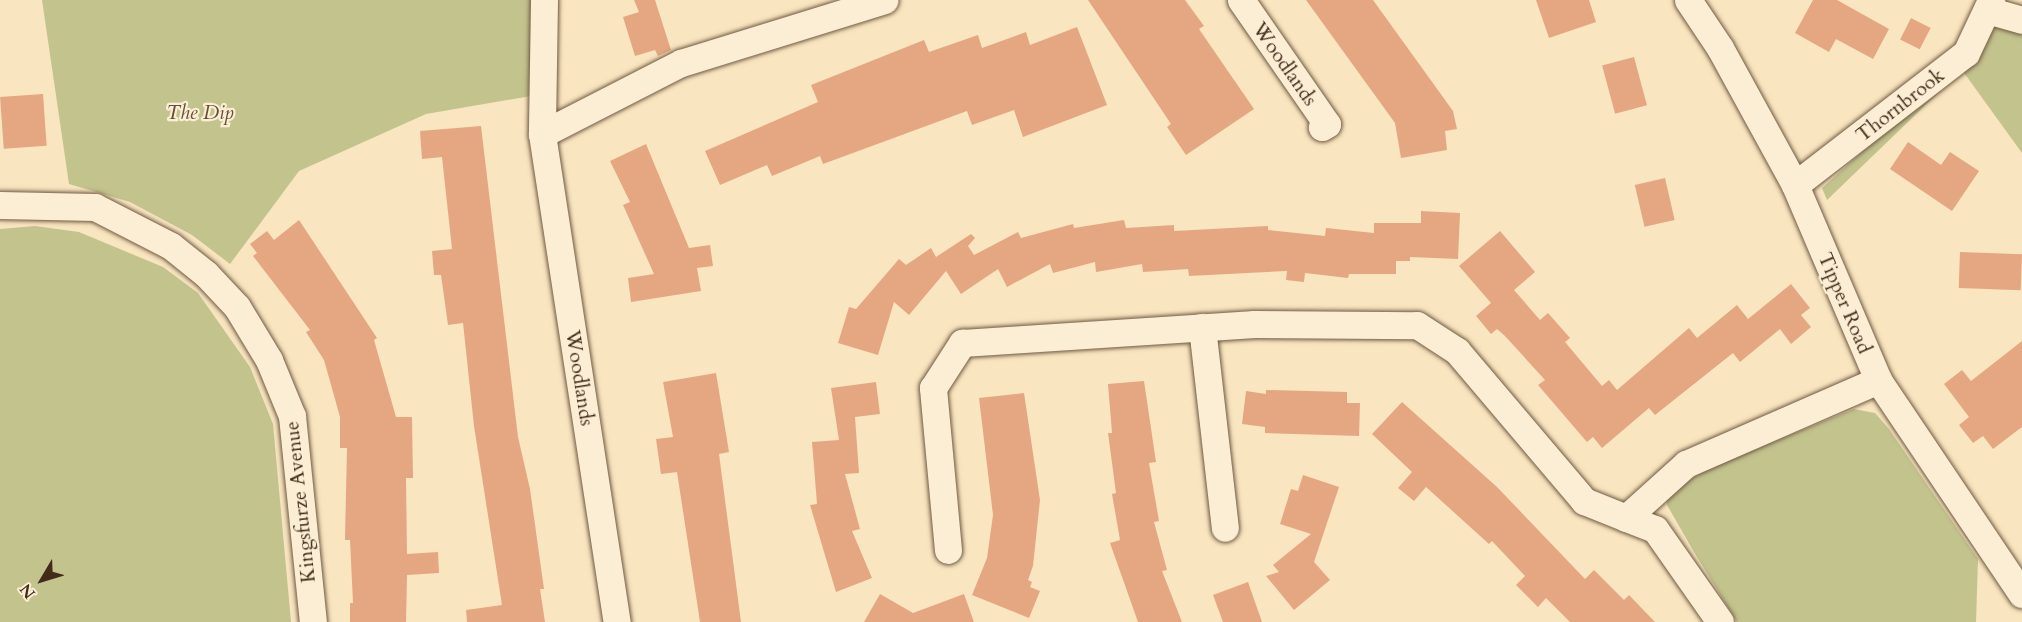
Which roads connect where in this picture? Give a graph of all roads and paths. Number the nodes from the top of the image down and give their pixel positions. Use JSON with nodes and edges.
{"nodes":[{"id":1,"x":544,"y":0,"type":"edge"},
{"id":2,"x":884,"y":0,"type":"edge"},
{"id":3,"x":1241,"y":0,"type":"edge"},
{"id":4,"x":1688,"y":0,"type":"edge"},
{"id":5,"x":1989,"y":5,"type":"edge"},
{"id":6,"x":2022,"y":20,"type":"edge"},
{"id":7,"x":1323,"y":127,"type":"dead end"},
{"id":8,"x":542,"y":134,"type":"junction"},
{"id":9,"x":1795,"y":185,"type":"junction"},
{"id":10,"x":0,"y":205,"type":"edge"},
{"id":11,"x":1202,"y":327,"type":"junction"},
{"id":12,"x":1878,"y":380,"type":"junction"},
{"id":13,"x":1626,"y":518,"type":"junction"},
{"id":14,"x":1225,"y":528,"type":"dead end"},
{"id":15,"x":948,"y":550,"type":"dead end"},
{"id":16,"x":2022,"y":594,"type":"edge"},
{"id":17,"x":313,"y":622,"type":"edge"},
{"id":18,"x":616,"y":622,"type":"edge"},
{"id":19,"x":1720,"y":622,"type":"edge"}],
"edges":[{"from":1,"to":8,"type":"street","name":"Woodlands"},
{"from":2,"to":8,"type":"street"},
{"from":3,"to":7,"type":"street","name":"Woodlands"},
{"from":4,"to":9,"type":"street","name":"Tipper Road"},
{"from":5,"to":6,"type":"street","name":"Thornbrook"},
{"from":5,"to":9,"type":"street","name":"Thornbrook"},
{"from":8,"to":18,"type":"street","name":"Woodlands"},
{"from":9,"to":12,"type":"street","name":"Tipper Road"},
{"from":10,"to":17,"type":"street","name":"Kingsfurze Avenue"},
{"from":11,"to":13,"type":"street"},
{"from":11,"to":14,"type":"street"},
{"from":11,"to":15,"type":"street"},
{"from":12,"to":13,"type":"street"},
{"from":12,"to":16,"type":"street","name":"Tipper Road"},
{"from":13,"to":19,"type":"street"}]}
